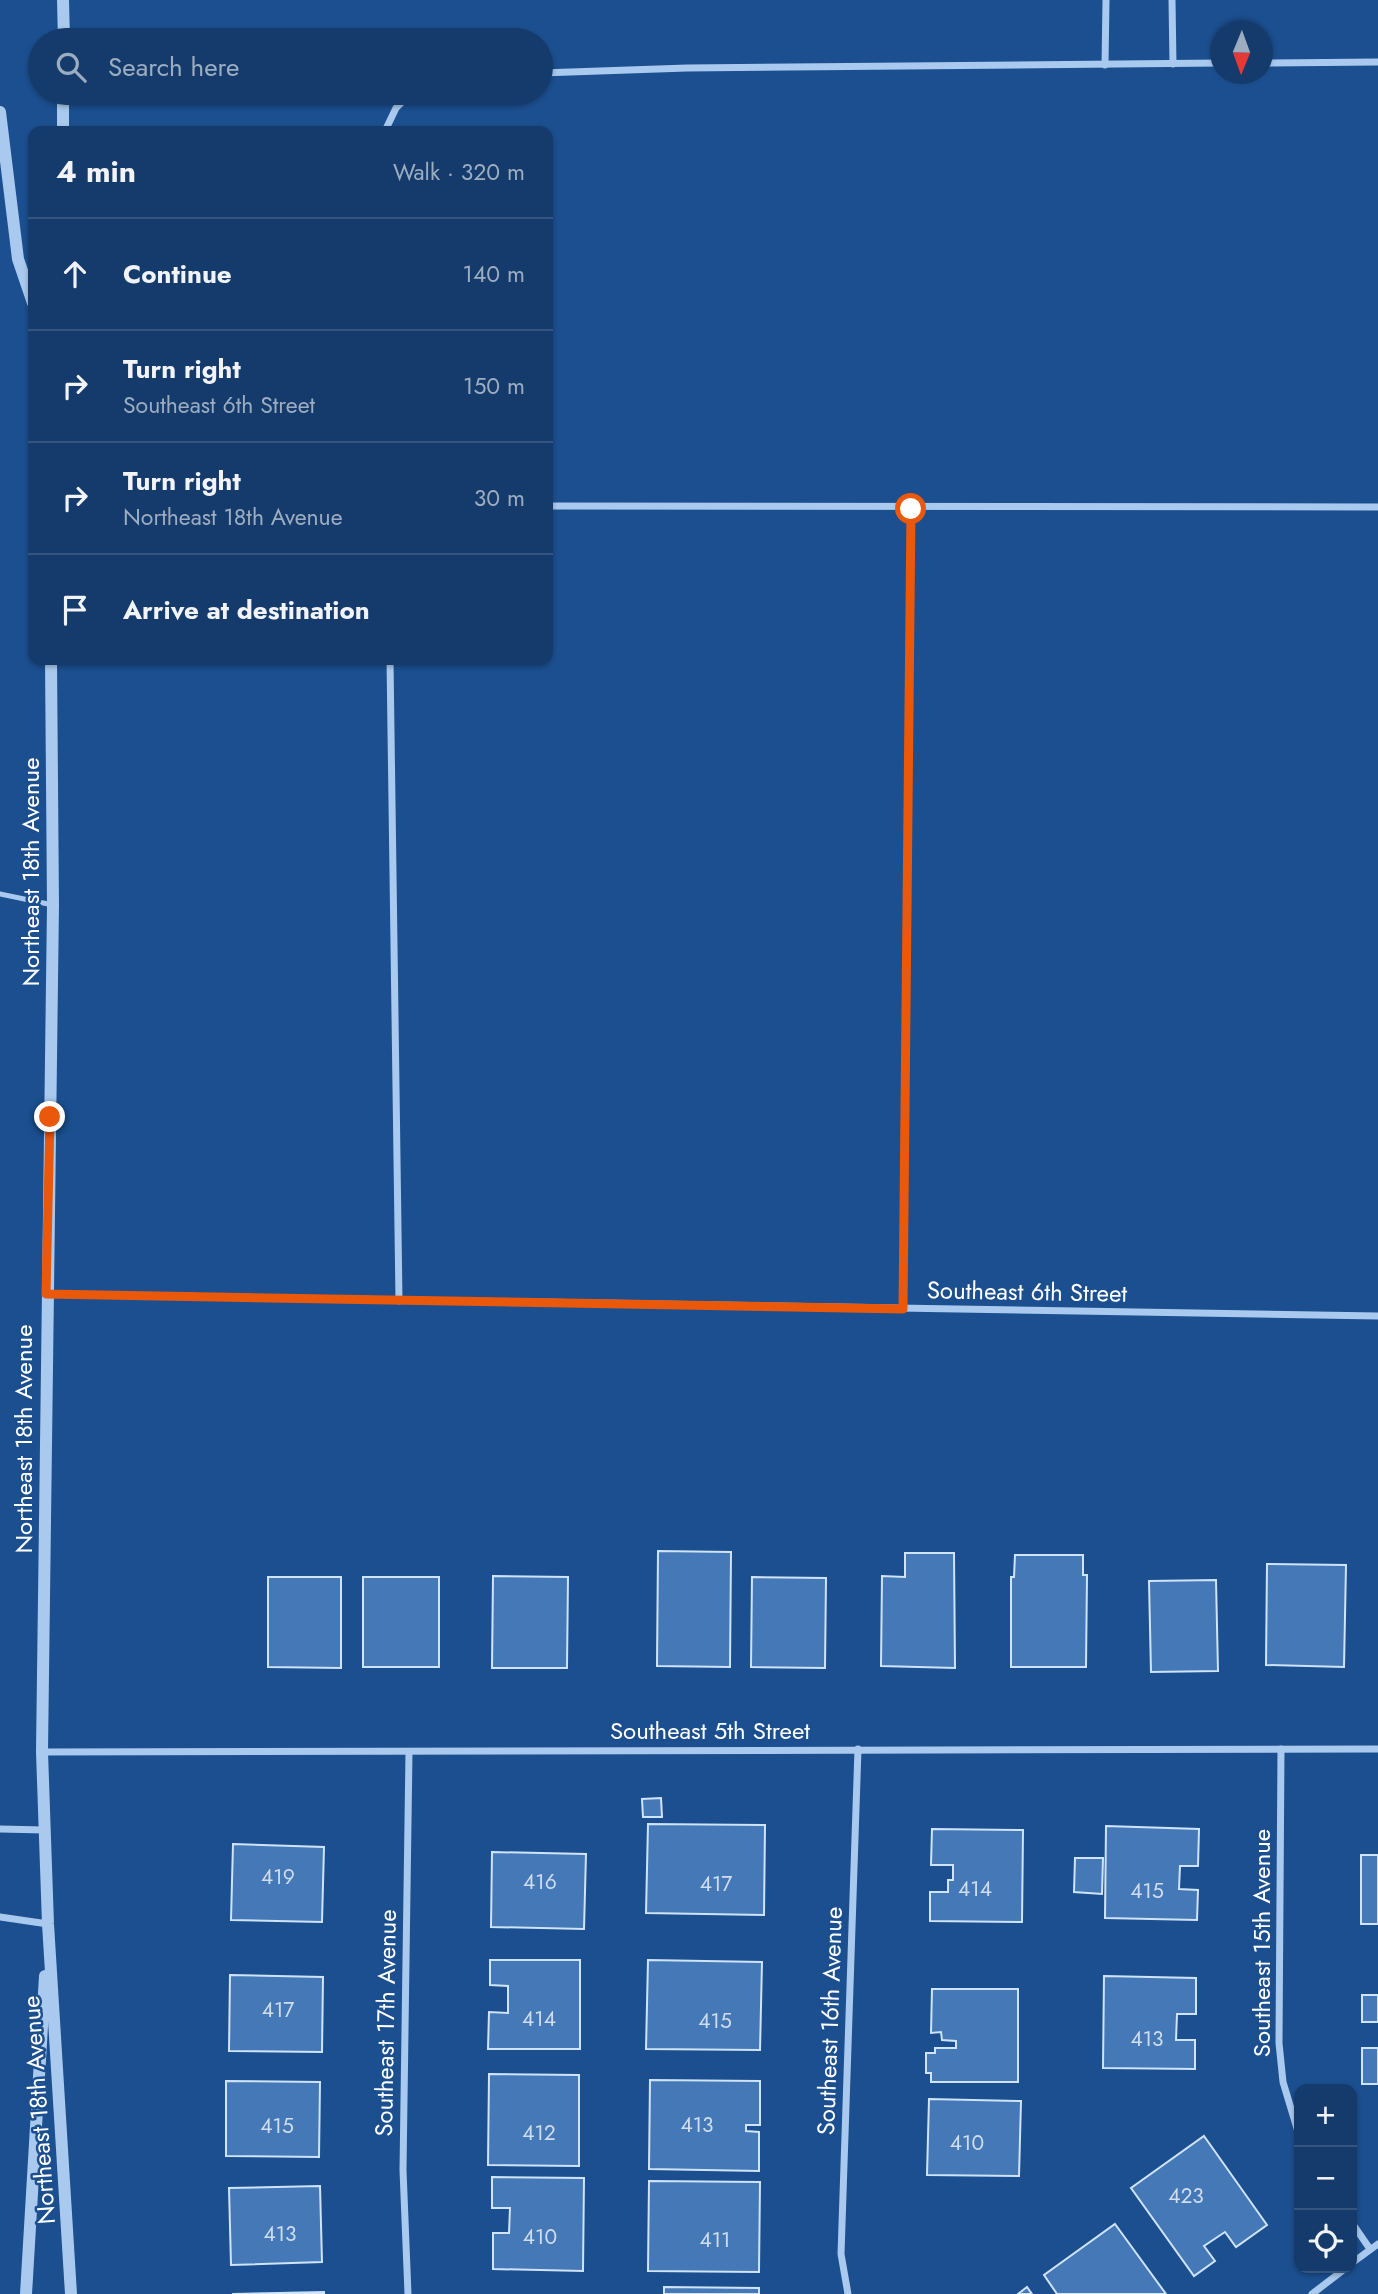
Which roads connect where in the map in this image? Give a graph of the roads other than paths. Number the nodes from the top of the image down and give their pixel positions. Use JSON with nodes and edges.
{"nodes":[{"id":1,"x":63,"y":0,"type":"edge"},
{"id":2,"x":1106,"y":0,"type":"edge"},
{"id":3,"x":1172,"y":0,"type":"edge"},
{"id":4,"x":64,"y":28,"type":"edge"},
{"id":5,"x":1378,"y":62,"type":"edge"},
{"id":6,"x":1210,"y":63,"type":"edge"},
{"id":7,"x":1273,"y":63,"type":"edge"},
{"id":8,"x":1172,"y":64,"type":"junction"},
{"id":9,"x":1105,"y":65,"type":"junction"},
{"id":10,"x":553,"y":73,"type":"edge"},
{"id":11,"x":63,"y":105,"type":"edge"},
{"id":12,"x":398,"y":105,"type":"edge"},
{"id":13,"x":0,"y":112,"type":"edge"},
{"id":14,"x":64,"y":126,"type":"edge"},
{"id":15,"x":387,"y":126,"type":"edge"},
{"id":16,"x":28,"y":288,"type":"edge"},
{"id":17,"x":553,"y":506,"type":"edge"},
{"id":18,"x":1378,"y":507,"type":"edge"},
{"id":19,"x":911,"y":509,"type":"junction"},
{"id":20,"x":51,"y":665,"type":"edge"},
{"id":21,"x":390,"y":665,"type":"edge"},
{"id":22,"x":0,"y":894,"type":"edge"},
{"id":23,"x":53,"y":905,"type":"junction"},
{"id":24,"x":46,"y":1294,"type":"junction"},
{"id":25,"x":399,"y":1301,"type":"junction"},
{"id":26,"x":903,"y":1309,"type":"junction"},
{"id":27,"x":1378,"y":1317,"type":"edge"},
{"id":28,"x":858,"y":1749,"type":"junction"},
{"id":29,"x":1281,"y":1749,"type":"junction"},
{"id":30,"x":1378,"y":1749,"type":"edge"},
{"id":31,"x":42,"y":1752,"type":"junction"},
{"id":32,"x":409,"y":1752,"type":"junction"},
{"id":33,"x":0,"y":1829,"type":"edge"},
{"id":34,"x":44,"y":1830,"type":"junction"},
{"id":35,"x":0,"y":1917,"type":"edge"},
{"id":36,"x":48,"y":1924,"type":"junction"},
{"id":37,"x":1294,"y":2118,"type":"edge"},
{"id":38,"x":1357,"y":2230,"type":"edge"},
{"id":39,"x":1378,"y":2244,"type":"edge"},
{"id":40,"x":1370,"y":2249,"type":"junction"},
{"id":41,"x":1357,"y":2259,"type":"edge"},
{"id":42,"x":1339,"y":2273,"type":"edge"},
{"id":43,"x":26,"y":2294,"type":"edge"},
{"id":44,"x":71,"y":2294,"type":"edge"},
{"id":45,"x":408,"y":2294,"type":"edge"},
{"id":46,"x":848,"y":2294,"type":"edge"},
{"id":47,"x":1312,"y":2294,"type":"edge"}],
"edges":[{"from":1,"to":4,"type":"street"},
{"from":2,"to":9,"type":"street"},
{"from":3,"to":8,"type":"street"},
{"from":5,"to":7,"type":"street"},
{"from":6,"to":8,"type":"street"},
{"from":8,"to":9,"type":"street"},
{"from":9,"to":10,"type":"street"},
{"from":11,"to":14,"type":"street"},
{"from":12,"to":15,"type":"street"},
{"from":13,"to":16,"type":"street"},
{"from":17,"to":19,"type":"street"},
{"from":18,"to":19,"type":"street"},
{"from":19,"to":26,"type":"street"},
{"from":20,"to":23,"type":"street","name":"Northeast 18th Avenue"},
{"from":21,"to":25,"type":"street"},
{"from":22,"to":23,"type":"lane"},
{"from":23,"to":24,"type":"street","name":"Northeast 18th Avenue"},
{"from":24,"to":25,"type":"street","name":"Southeast 6th Street"},
{"from":24,"to":31,"type":"street","name":"Northeast 18th Avenue"},
{"from":25,"to":26,"type":"street","name":"Southeast 6th Street"},
{"from":26,"to":27,"type":"street","name":"Southeast 6th Street"},
{"from":28,"to":29,"type":"street","name":"Southeast 5th Street"},
{"from":28,"to":32,"type":"street","name":"Southeast 5th Street"},
{"from":28,"to":46,"type":"street","name":"Southeast 16th Avenue"},
{"from":29,"to":30,"type":"street","name":"Southeast 5th Street"},
{"from":29,"to":37,"type":"street","name":"Southeast 15th Avenue"},
{"from":31,"to":32,"type":"street","name":"Southeast 5th Street"},
{"from":31,"to":34,"type":"street","name":"Northeast 18th Avenue"},
{"from":32,"to":45,"type":"street","name":"Southeast 17th Avenue"},
{"from":33,"to":34,"type":"street"},
{"from":34,"to":36,"type":"street","name":"Northeast 18th Avenue"},
{"from":35,"to":36,"type":"street"},
{"from":36,"to":43,"type":"street","name":"Northeast 18th Avenue"},
{"from":36,"to":44,"type":"street","name":"Northeast 18th Avenue"},
{"from":38,"to":40,"type":"street"},
{"from":39,"to":40,"type":"street"},
{"from":40,"to":41,"type":"street"},
{"from":42,"to":47,"type":"street"}]}
